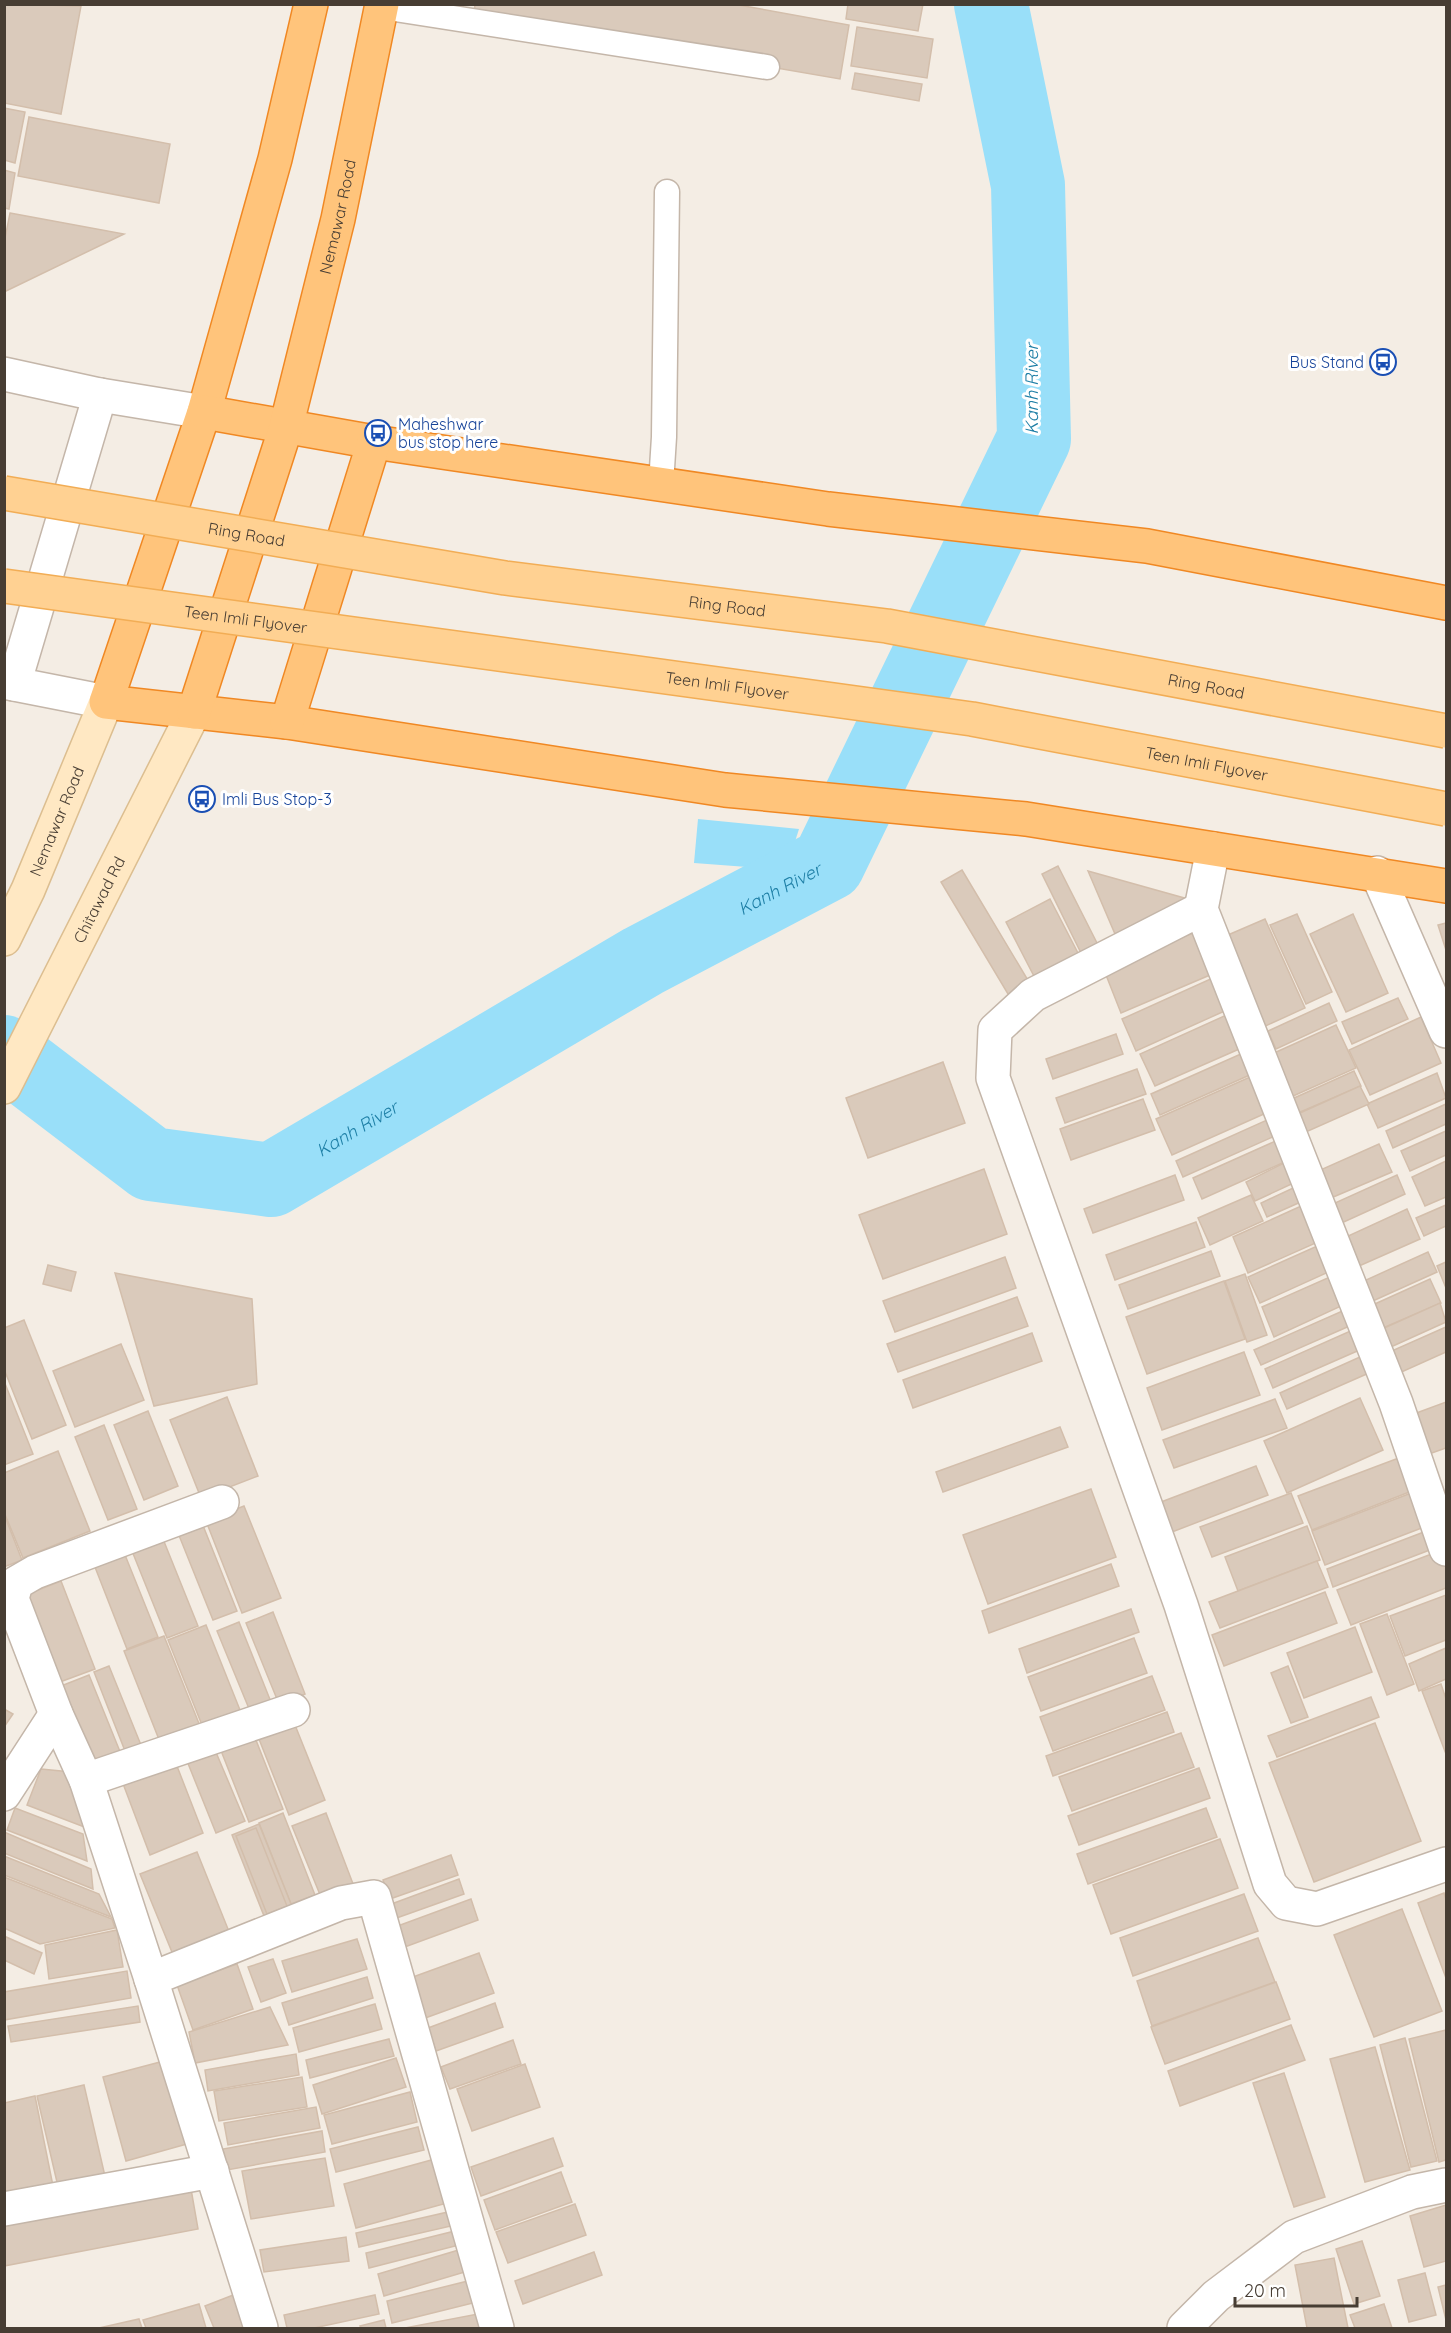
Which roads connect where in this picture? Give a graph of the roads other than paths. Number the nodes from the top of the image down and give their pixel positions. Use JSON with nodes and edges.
{"nodes":[{"id":1,"x":311,"y":4,"type":"edge"},
{"id":2,"x":382,"y":6,"type":"edge"},
{"id":3,"x":766,"y":67,"type":"dead end"},
{"id":4,"x":667,"y":192,"type":"dead end"},
{"id":5,"x":4,"y":374,"type":"edge"},
{"id":6,"x":100,"y":395,"type":"junction"},
{"id":7,"x":204,"y":412,"type":"junction"},
{"id":8,"x":286,"y":427,"type":"junction"},
{"id":9,"x":375,"y":442,"type":"junction"},
{"id":10,"x":661,"y":484,"type":"junction"},
{"id":11,"x":4,"y":494,"type":"edge"},
{"id":12,"x":4,"y":586,"type":"edge"},
{"id":13,"x":1446,"y":603,"type":"edge"},
{"id":14,"x":9,"y":683,"type":"edge"},
{"id":15,"x":106,"y":702,"type":"junction"},
{"id":16,"x":194,"y":712,"type":"junction"},
{"id":17,"x":287,"y":722,"type":"junction"},
{"id":18,"x":1446,"y":731,"type":"edge"},
{"id":19,"x":1446,"y":809,"type":"edge"},
{"id":20,"x":1213,"y":849,"type":"junction"},
{"id":21,"x":1377,"y":873,"type":"junction"},
{"id":22,"x":1446,"y":886,"type":"edge"},
{"id":23,"x":1201,"y":909,"type":"junction"},
{"id":24,"x":4,"y":939,"type":"edge"},
{"id":25,"x":1446,"y":1031,"type":"edge"},
{"id":26,"x":4,"y":1087,"type":"edge"},
{"id":27,"x":222,"y":1502,"type":"dead end"},
{"id":28,"x":1446,"y":1549,"type":"edge"},
{"id":29,"x":293,"y":1710,"type":"dead end"},
{"id":30,"x":56,"y":1714,"type":"junction"},
{"id":31,"x":86,"y":1780,"type":"junction"},
{"id":32,"x":4,"y":1794,"type":"edge"},
{"id":33,"x":1446,"y":1864,"type":"edge"},
{"id":34,"x":151,"y":1979,"type":"junction"},
{"id":35,"x":212,"y":2171,"type":"junction"},
{"id":36,"x":1446,"y":2184,"type":"edge"},
{"id":37,"x":4,"y":2209,"type":"edge"},
{"id":38,"x":261,"y":2328,"type":"edge"},
{"id":39,"x":497,"y":2328,"type":"edge"},
{"id":40,"x":1184,"y":2328,"type":"edge"}],
"edges":[{"from":1,"to":7,"type":"highway"},
{"from":2,"to":3,"type":"lane"},
{"from":2,"to":8,"type":"highway","name":"Nemawar Road"},
{"from":4,"to":10,"type":"lane"},
{"from":5,"to":6,"type":"street"},
{"from":6,"to":7,"type":"street"},
{"from":6,"to":14,"type":"street"},
{"from":7,"to":8,"type":"highway"},
{"from":7,"to":15,"type":"highway"},
{"from":8,"to":9,"type":"highway"},
{"from":8,"to":16,"type":"highway","name":"Nemawar Road"},
{"from":9,"to":10,"type":"highway"},
{"from":9,"to":17,"type":"highway"},
{"from":10,"to":13,"type":"highway"},
{"from":11,"to":18,"type":"main road","name":"Ring Road","bridge":true},
{"from":12,"to":19,"type":"main road","name":"Teen Imli Flyover","bridge":true},
{"from":14,"to":15,"type":"street"},
{"from":15,"to":16,"type":"highway"},
{"from":15,"to":24,"type":"main road","name":"Nemawar Road"},
{"from":16,"to":17,"type":"highway"},
{"from":16,"to":26,"type":"main road","name":"Chitawad Rd"},
{"from":17,"to":20,"type":"highway"},
{"from":20,"to":21,"type":"highway"},
{"from":20,"to":23,"type":"street"},
{"from":21,"to":22,"type":"highway"},
{"from":21,"to":25,"type":"street"},
{"from":23,"to":28,"type":"street"},
{"from":23,"to":33,"type":"street"},
{"from":27,"to":30,"type":"street"},
{"from":29,"to":31,"type":"street"},
{"from":30,"to":31,"type":"street"},
{"from":30,"to":32,"type":"street"},
{"from":31,"to":34,"type":"street"},
{"from":34,"to":35,"type":"street"},
{"from":34,"to":39,"type":"street"},
{"from":35,"to":37,"type":"street"},
{"from":35,"to":38,"type":"street"},
{"from":36,"to":40,"type":"street"}]}
